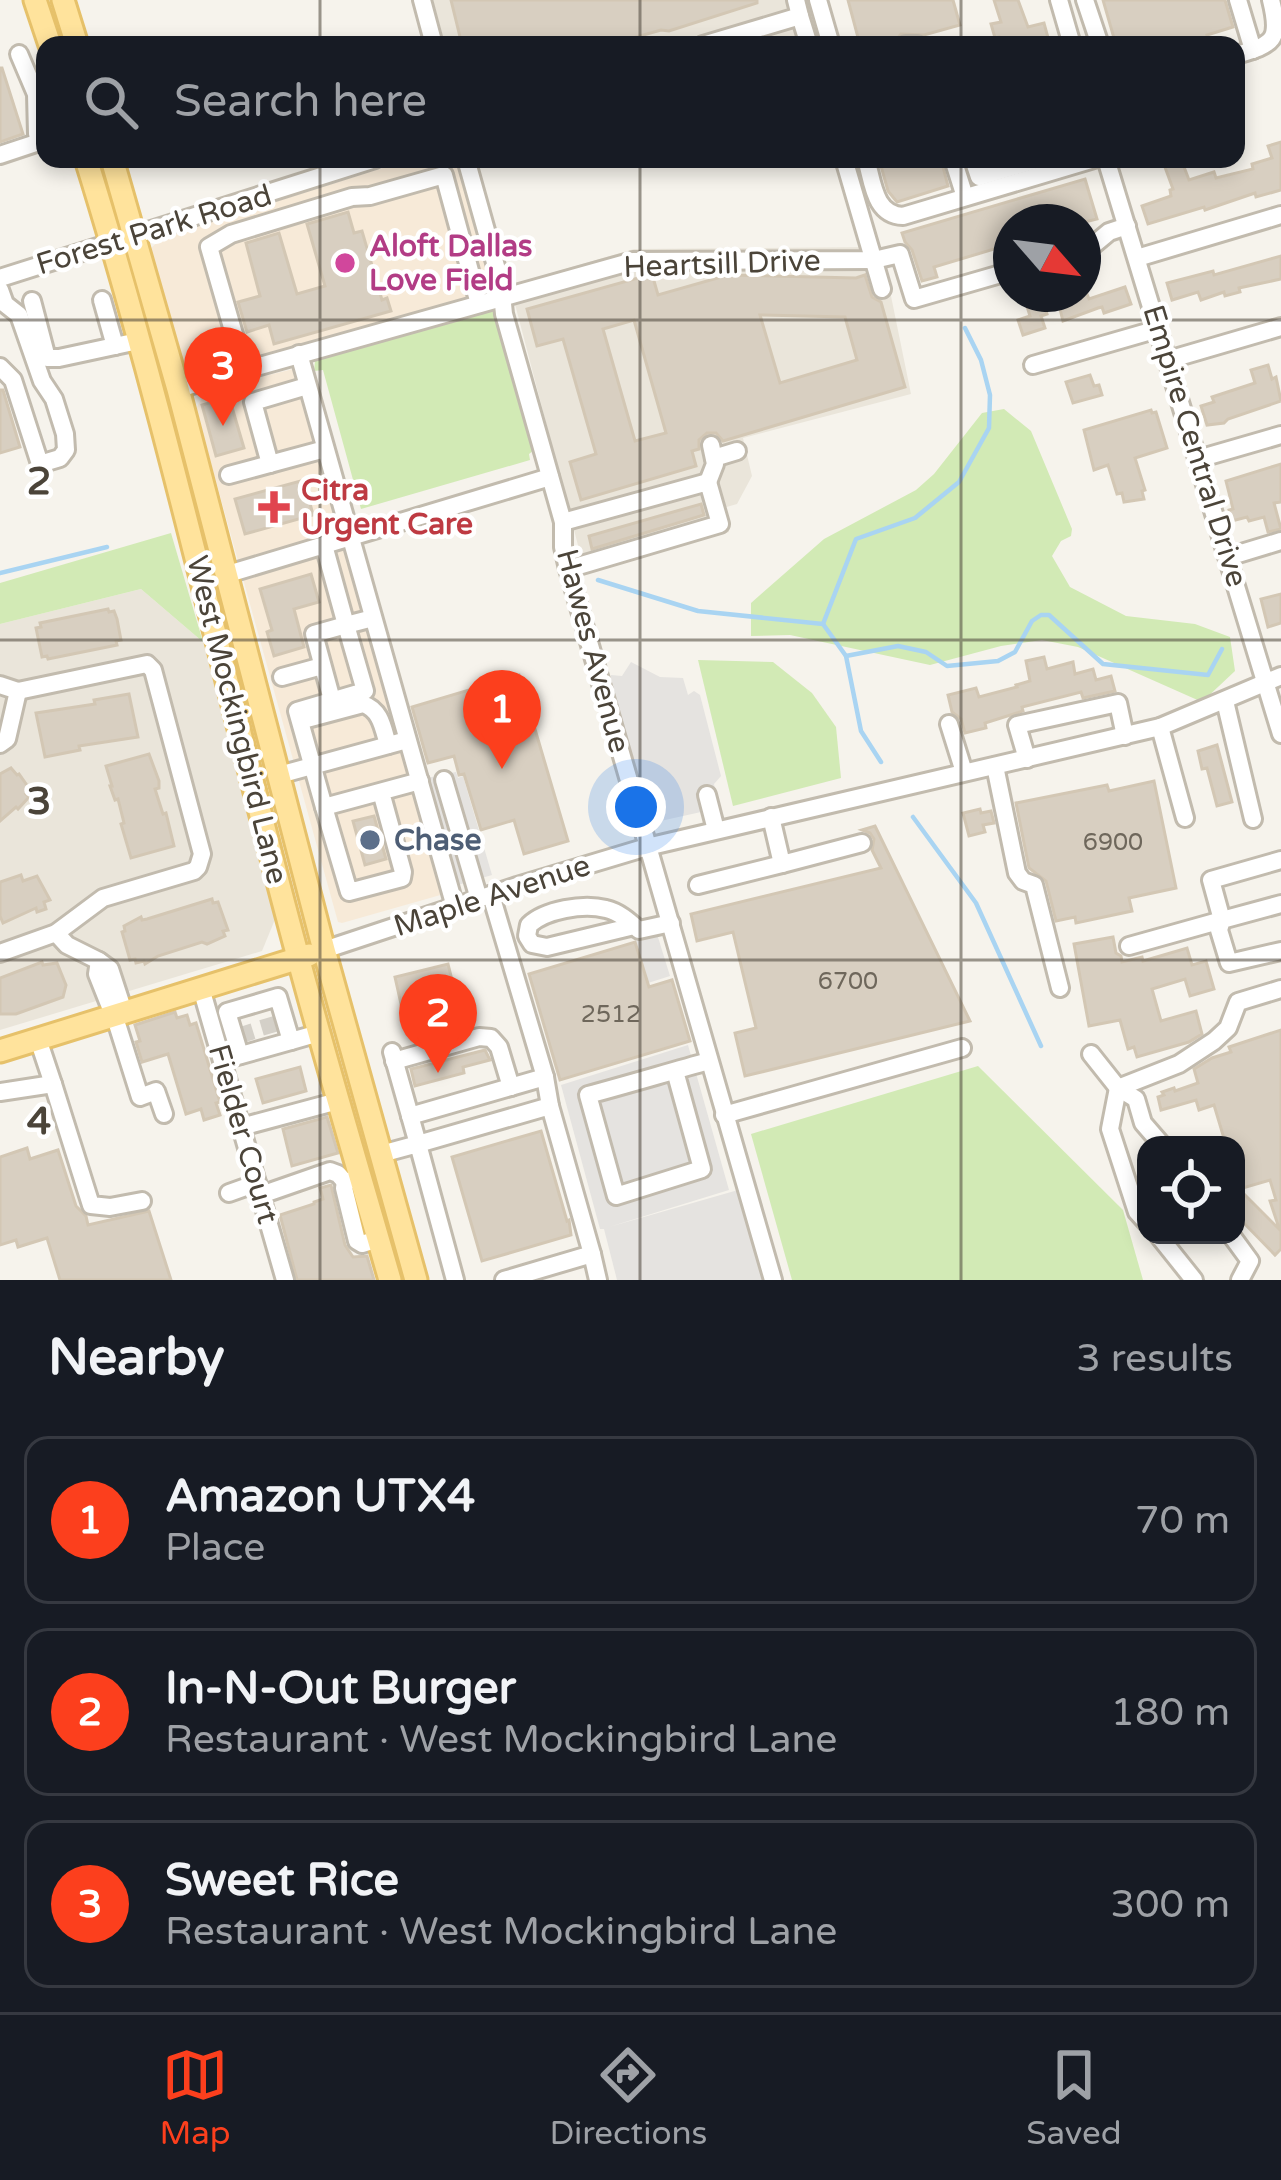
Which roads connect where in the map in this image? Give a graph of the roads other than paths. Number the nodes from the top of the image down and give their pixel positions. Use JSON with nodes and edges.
{"nodes":[{"id":1,"x":35,"y":0,"type":"edge"},
{"id":2,"x":63,"y":0,"type":"edge"},
{"id":3,"x":422,"y":0,"type":"edge"},
{"id":4,"x":818,"y":0,"type":"edge"},
{"id":5,"x":1059,"y":0,"type":"edge"},
{"id":6,"x":1238,"y":0,"type":"edge"},
{"id":7,"x":1271,"y":0,"type":"edge"},
{"id":8,"x":798,"y":8,"type":"edge"},
{"id":9,"x":1088,"y":9,"type":"edge"},
{"id":10,"x":1066,"y":25,"type":"junction"},
{"id":11,"x":47,"y":36,"type":"edge"},
{"id":12,"x":74,"y":36,"type":"edge"},
{"id":13,"x":432,"y":36,"type":"edge"},
{"id":14,"x":726,"y":36,"type":"edge"},
{"id":15,"x":828,"y":36,"type":"edge"},
{"id":16,"x":1069,"y":36,"type":"edge"},
{"id":17,"x":1242,"y":36,"type":"edge"},
{"id":18,"x":1245,"y":53,"type":"edge"},
{"id":19,"x":19,"y":54,"type":"dead end"},
{"id":20,"x":36,"y":94,"type":"edge"},
{"id":21,"x":36,"y":140,"type":"edge"},
{"id":22,"x":0,"y":155,"type":"edge"},
{"id":23,"x":89,"y":168,"type":"edge"},
{"id":24,"x":115,"y":168,"type":"edge"},
{"id":25,"x":348,"y":168,"type":"edge"},
{"id":26,"x":469,"y":168,"type":"edge"},
{"id":27,"x":847,"y":168,"type":"edge"},
{"id":28,"x":869,"y":168,"type":"edge"},
{"id":29,"x":956,"y":168,"type":"edge"},
{"id":30,"x":976,"y":168,"type":"edge"},
{"id":31,"x":1010,"y":168,"type":"edge"},
{"id":32,"x":1063,"y":168,"type":"edge"},
{"id":33,"x":1109,"y":168,"type":"edge"},
{"id":34,"x":342,"y":170,"type":"junction"},
{"id":35,"x":352,"y":197,"type":"junction"},
{"id":36,"x":965,"y":197,"type":"junction"},
{"id":37,"x":1281,"y":215,"type":"edge"},
{"id":38,"x":1127,"y":226,"type":"junction"},
{"id":39,"x":136,"y":236,"type":"junction"},
{"id":40,"x":1101,"y":239,"type":"edge"},
{"id":41,"x":112,"y":243,"type":"junction"},
{"id":42,"x":1137,"y":258,"type":"junction"},
{"id":43,"x":874,"y":260,"type":"junction"},
{"id":44,"x":694,"y":261,"type":"junction"},
{"id":45,"x":993,"y":276,"type":"edge"},
{"id":46,"x":0,"y":278,"type":"edge"},
{"id":47,"x":700,"y":283,"type":"dead end"},
{"id":48,"x":882,"y":289,"type":"dead end"},
{"id":49,"x":0,"y":290,"type":"edge"},
{"id":50,"x":102,"y":299,"type":"dead end"},
{"id":51,"x":502,"y":299,"type":"junction"},
{"id":52,"x":479,"y":304,"type":"junction"},
{"id":53,"x":38,"y":305,"type":"dead end"},
{"id":54,"x":1281,"y":327,"type":"edge"},
{"id":55,"x":1158,"y":329,"type":"junction"},
{"id":56,"x":127,"y":344,"type":"junction"},
{"id":57,"x":298,"y":354,"type":"junction"},
{"id":58,"x":1168,"y":360,"type":"junction"},
{"id":59,"x":1033,"y":365,"type":"dead end"},
{"id":60,"x":0,"y":367,"type":"edge"},
{"id":61,"x":244,"y":369,"type":"junction"},
{"id":62,"x":307,"y":386,"type":"junction"},
{"id":63,"x":178,"y":389,"type":"junction"},
{"id":64,"x":1281,"y":435,"type":"edge"},
{"id":65,"x":325,"y":449,"type":"junction"},
{"id":66,"x":736,"y":451,"type":"dead end"},
{"id":67,"x":1198,"y":459,"type":"junction"},
{"id":68,"x":270,"y":464,"type":"junction"},
{"id":69,"x":230,"y":475,"type":"dead end"},
{"id":70,"x":550,"y":477,"type":"junction"},
{"id":71,"x":708,"y":482,"type":"junction"},
{"id":72,"x":563,"y":522,"type":"junction"},
{"id":73,"x":350,"y":537,"type":"junction"},
{"id":74,"x":1281,"y":541,"type":"edge"},
{"id":75,"x":323,"y":545,"type":"junction"},
{"id":76,"x":1228,"y":557,"type":"junction"},
{"id":77,"x":568,"y":569,"type":"junction"},
{"id":78,"x":228,"y":574,"type":"junction"},
{"id":79,"x":202,"y":581,"type":"junction"},
{"id":80,"x":373,"y":618,"type":"junction"},
{"id":81,"x":346,"y":625,"type":"junction"},
{"id":82,"x":322,"y":666,"type":"junction"},
{"id":83,"x":282,"y":677,"type":"dead end"},
{"id":84,"x":1273,"y":679,"type":"edge"},
{"id":85,"x":9,"y":688,"type":"edge"},
{"id":86,"x":332,"y":700,"type":"junction"},
{"id":87,"x":1225,"y":701,"type":"junction"},
{"id":88,"x":300,"y":721,"type":"junction"},
{"id":89,"x":949,"y":724,"type":"dead end"},
{"id":90,"x":1160,"y":727,"type":"junction"},
{"id":91,"x":1281,"y":734,"type":"edge"},
{"id":92,"x":1125,"y":736,"type":"junction"},
{"id":93,"x":407,"y":740,"type":"junction"},
{"id":94,"x":0,"y":744,"type":"edge"},
{"id":95,"x":388,"y":745,"type":"junction"},
{"id":96,"x":1027,"y":758,"type":"junction"},
{"id":97,"x":313,"y":765,"type":"junction"},
{"id":98,"x":995,"y":766,"type":"junction"},
{"id":99,"x":964,"y":772,"type":"junction"},
{"id":100,"x":279,"y":775,"type":"junction"},
{"id":101,"x":444,"y":780,"type":"dead end"},
{"id":102,"x":253,"y":781,"type":"junction"},
{"id":103,"x":420,"y":782,"type":"junction"},
{"id":104,"x":381,"y":792,"type":"junction"},
{"id":105,"x":707,"y":795,"type":"dead end"},
{"id":106,"x":324,"y":807,"type":"junction"},
{"id":107,"x":771,"y":818,"type":"junction"},
{"id":108,"x":1184,"y":818,"type":"dead end"},
{"id":109,"x":1253,"y":820,"type":"dead end"},
{"id":110,"x":716,"y":830,"type":"junction"},
{"id":111,"x":862,"y":843,"type":"dead end"},
{"id":112,"x":647,"y":847,"type":"junction"},
{"id":113,"x":1281,"y":860,"type":"edge"},
{"id":114,"x":782,"y":864,"type":"junction"},
{"id":115,"x":698,"y":885,"type":"dead end"},
{"id":116,"x":485,"y":897,"type":"junction"},
{"id":117,"x":1281,"y":904,"type":"edge"},
{"id":118,"x":454,"y":907,"type":"junction"},
{"id":119,"x":1222,"y":920,"type":"junction"},
{"id":120,"x":671,"y":923,"type":"junction"},
{"id":121,"x":634,"y":926,"type":"junction"},
{"id":122,"x":56,"y":933,"type":"junction"},
{"id":123,"x":1129,"y":946,"type":"dead end"},
{"id":124,"x":324,"y":950,"type":"junction"},
{"id":125,"x":1281,"y":951,"type":"edge"},
{"id":126,"x":0,"y":953,"type":"edge"},
{"id":127,"x":298,"y":958,"type":"junction"},
{"id":128,"x":238,"y":977,"type":"junction"},
{"id":129,"x":201,"y":988,"type":"junction"},
{"id":130,"x":1060,"y":988,"type":"dead end"},
{"id":131,"x":1281,"y":988,"type":"edge"},
{"id":132,"x":119,"y":1014,"type":"junction"},
{"id":133,"x":256,"y":1031,"type":"junction"},
{"id":134,"x":319,"y":1033,"type":"junction"},
{"id":135,"x":38,"y":1039,"type":"junction"},
{"id":136,"x":962,"y":1048,"type":"dead end"},
{"id":137,"x":0,"y":1052,"type":"edge"},
{"id":138,"x":1090,"y":1054,"type":"dead end"},
{"id":139,"x":710,"y":1061,"type":"junction"},
{"id":140,"x":675,"y":1071,"type":"junction"},
{"id":141,"x":545,"y":1077,"type":"junction"},
{"id":142,"x":53,"y":1084,"type":"junction"},
{"id":143,"x":511,"y":1087,"type":"junction"},
{"id":144,"x":1118,"y":1088,"type":"junction"},
{"id":145,"x":0,"y":1092,"type":"edge"},
{"id":146,"x":338,"y":1101,"type":"junction"},
{"id":147,"x":550,"y":1106,"type":"junction"},
{"id":148,"x":164,"y":1114,"type":"dead end"},
{"id":149,"x":724,"y":1115,"type":"junction"},
{"id":150,"x":410,"y":1116,"type":"junction"},
{"id":151,"x":241,"y":1127,"type":"junction"},
{"id":152,"x":1154,"y":1136,"type":"edge"},
{"id":153,"x":418,"y":1144,"type":"junction"},
{"id":154,"x":381,"y":1154,"type":"junction"},
{"id":155,"x":354,"y":1174,"type":"junction"},
{"id":156,"x":259,"y":1189,"type":"junction"},
{"id":157,"x":229,"y":1193,"type":"dead end"},
{"id":158,"x":142,"y":1201,"type":"dead end"},
{"id":159,"x":1137,"y":1212,"type":"edge"},
{"id":160,"x":1165,"y":1244,"type":"edge"},
{"id":161,"x":1238,"y":1244,"type":"edge"},
{"id":162,"x":592,"y":1254,"type":"junction"},
{"id":163,"x":285,"y":1280,"type":"edge"},
{"id":164,"x":390,"y":1280,"type":"edge"},
{"id":165,"x":416,"y":1280,"type":"edge"},
{"id":166,"x":455,"y":1280,"type":"edge"},
{"id":167,"x":504,"y":1280,"type":"edge"},
{"id":168,"x":598,"y":1280,"type":"edge"},
{"id":169,"x":772,"y":1280,"type":"edge"},
{"id":170,"x":1194,"y":1280,"type":"edge"},
{"id":171,"x":1240,"y":1280,"type":"edge"}],
"edges":[{"from":1,"to":11,"type":"main road"},
{"from":2,"to":12,"type":"main road"},
{"from":3,"to":13,"type":"street"},
{"from":4,"to":15,"type":"street"},
{"from":5,"to":10,"type":"street"},
{"from":6,"to":17,"type":"street"},
{"from":7,"to":18,"type":"street"},
{"from":8,"to":14,"type":"street"},
{"from":9,"to":10,"type":"street"},
{"from":10,"to":16,"type":"street"},
{"from":19,"to":20,"type":"street"},
{"from":21,"to":22,"type":"street"},
{"from":23,"to":41,"type":"main road","name":"West Mockingbird Lane"},
{"from":24,"to":39,"type":"main road","name":"West Mockingbird Lane"},
{"from":25,"to":34,"type":"street","name":"Forest Park Road"},
{"from":26,"to":51,"type":"street","name":"Hawes Avenue"},
{"from":27,"to":43,"type":"street"},
{"from":28,"to":36,"type":"street"},
{"from":29,"to":36,"type":"street"},
{"from":30,"to":31,"type":"street"},
{"from":32,"to":36,"type":"street"},
{"from":33,"to":38,"type":"street","name":"Empire Central Drive"},
{"from":34,"to":35,"type":"street"},
{"from":34,"to":39,"type":"street","name":"Forest Park Road"},
{"from":35,"to":52,"type":"street"},
{"from":35,"to":61,"type":"street"},
{"from":37,"to":42,"type":"street"},
{"from":38,"to":40,"type":"street"},
{"from":38,"to":42,"type":"street","name":"Empire Central Drive"},
{"from":39,"to":41,"type":"street","name":"Forest Park Road"},
{"from":39,"to":63,"type":"main road","name":"West Mockingbird Lane"},
{"from":41,"to":46,"type":"street","name":"Forest Park Road"},
{"from":41,"to":56,"type":"main road","name":"West Mockingbird Lane"},
{"from":42,"to":55,"type":"street","name":"Empire Central Drive"},
{"from":43,"to":44,"type":"street","name":"Heartsill Drive"},
{"from":43,"to":45,"type":"street"},
{"from":43,"to":48,"type":"street"},
{"from":44,"to":47,"type":"street"},
{"from":44,"to":51,"type":"street","name":"Heartsill Drive"},
{"from":49,"to":60,"type":"street"},
{"from":50,"to":56,"type":"street"},
{"from":51,"to":52,"type":"street","name":"Heartsill Drive"},
{"from":51,"to":70,"type":"street","name":"Hawes Avenue"},
{"from":52,"to":57,"type":"street","name":"Heartsill Drive"},
{"from":53,"to":56,"type":"street"},
{"from":54,"to":58,"type":"street"},
{"from":55,"to":58,"type":"street","name":"Empire Central Drive"},
{"from":55,"to":59,"type":"street"},
{"from":56,"to":79,"type":"main road","name":"West Mockingbird Lane"},
{"from":57,"to":61,"type":"street","name":"Heartsill Drive"},
{"from":57,"to":62,"type":"street"},
{"from":58,"to":67,"type":"street","name":"Empire Central Drive"},
{"from":61,"to":63,"type":"street","name":"Heartsill Drive"},
{"from":62,"to":65,"type":"street"},
{"from":62,"to":68,"type":"street"},
{"from":63,"to":78,"type":"main road","name":"West Mockingbird Lane"},
{"from":64,"to":67,"type":"street"},
{"from":65,"to":68,"type":"street"},
{"from":65,"to":73,"type":"street"},
{"from":66,"to":71,"type":"street"},
{"from":67,"to":76,"type":"street","name":"Empire Central Drive"},
{"from":68,"to":69,"type":"street"},
{"from":70,"to":72,"type":"street","name":"Hawes Avenue"},
{"from":70,"to":73,"type":"street"},
{"from":71,"to":72,"type":"street"},
{"from":71,"to":77,"type":"street"},
{"from":72,"to":77,"type":"street","name":"Hawes Avenue"},
{"from":73,"to":75,"type":"street"},
{"from":73,"to":80,"type":"street"},
{"from":74,"to":76,"type":"street"},
{"from":75,"to":78,"type":"street"},
{"from":75,"to":81,"type":"street"},
{"from":76,"to":84,"type":"street","name":"Empire Central Drive"},
{"from":77,"to":112,"type":"street","name":"Hawes Avenue"},
{"from":78,"to":79,"type":"main road"},
{"from":78,"to":100,"type":"main road","name":"West Mockingbird Lane"},
{"from":79,"to":102,"type":"main road","name":"West Mockingbird Lane"},
{"from":80,"to":81,"type":"street"},
{"from":80,"to":93,"type":"street"},
{"from":81,"to":82,"type":"street"},
{"from":81,"to":86,"type":"street"},
{"from":82,"to":83,"type":"street"},
{"from":82,"to":86,"type":"street"},
{"from":84,"to":87,"type":"street","name":"Maple Avenue"},
{"from":84,"to":91,"type":"street","name":"Empire Central Drive"},
{"from":85,"to":94,"type":"street"},
{"from":85,"to":122,"type":"street"},
{"from":86,"to":88,"type":"street"},
{"from":87,"to":90,"type":"street","name":"Maple Avenue"},
{"from":87,"to":109,"type":"street"},
{"from":88,"to":95,"type":"street"},
{"from":88,"to":97,"type":"street"},
{"from":89,"to":99,"type":"street"},
{"from":90,"to":92,"type":"street","name":"Maple Avenue"},
{"from":90,"to":108,"type":"street"},
{"from":92,"to":96,"type":"street","name":"Maple Avenue"},
{"from":92,"to":96,"type":"street"},
{"from":93,"to":95,"type":"street"},
{"from":93,"to":103,"type":"street"},
{"from":95,"to":97,"type":"street"},
{"from":96,"to":98,"type":"street","name":"Maple Avenue"},
{"from":97,"to":100,"type":"street"},
{"from":97,"to":106,"type":"street"},
{"from":98,"to":99,"type":"street","name":"Maple Avenue"},
{"from":98,"to":130,"type":"street"},
{"from":99,"to":107,"type":"street","name":"Maple Avenue"},
{"from":100,"to":102,"type":"main road"},
{"from":100,"to":124,"type":"main road","name":"West Mockingbird Lane"},
{"from":101,"to":116,"type":"street"},
{"from":102,"to":127,"type":"main road","name":"West Mockingbird Lane"},
{"from":103,"to":104,"type":"street"},
{"from":103,"to":118,"type":"street"},
{"from":104,"to":106,"type":"street"},
{"from":104,"to":106,"type":"street"},
{"from":105,"to":110,"type":"street"},
{"from":107,"to":110,"type":"street","name":"Maple Avenue"},
{"from":107,"to":114,"type":"street"},
{"from":110,"to":112,"type":"street","name":"Maple Avenue"},
{"from":111,"to":114,"type":"street"},
{"from":112,"to":116,"type":"street","name":"Maple Avenue"},
{"from":112,"to":120,"type":"street","name":"Hawes Avenue"},
{"from":113,"to":119,"type":"street"},
{"from":114,"to":115,"type":"street"},
{"from":116,"to":118,"type":"street","name":"Maple Avenue"},
{"from":116,"to":141,"type":"street"},
{"from":117,"to":119,"type":"street"},
{"from":118,"to":124,"type":"street","name":"Maple Avenue"},
{"from":119,"to":123,"type":"street"},
{"from":119,"to":125,"type":"street"},
{"from":120,"to":121,"type":"street"},
{"from":120,"to":139,"type":"street","name":"Hawes Avenue"},
{"from":121,"to":121,"type":"street"},
{"from":122,"to":126,"type":"street"},
{"from":122,"to":132,"type":"street"},
{"from":124,"to":127,"type":"main road","name":"Maple Avenue"},
{"from":124,"to":154,"type":"main road","name":"West Mockingbird Lane"},
{"from":127,"to":128,"type":"main road","name":"Maple Avenue"},
{"from":127,"to":134,"type":"main road","name":"West Mockingbird Lane"},
{"from":128,"to":129,"type":"main road","name":"Maple Avenue"},
{"from":128,"to":133,"type":"street"},
{"from":129,"to":132,"type":"main road","name":"Maple Avenue"},
{"from":129,"to":133,"type":"street","name":"Fielder Court"},
{"from":131,"to":144,"type":"street"},
{"from":132,"to":135,"type":"main road","name":"Maple Avenue"},
{"from":132,"to":148,"type":"street"},
{"from":133,"to":134,"type":"street"},
{"from":133,"to":151,"type":"street","name":"Fielder Court"},
{"from":134,"to":146,"type":"main road","name":"West Mockingbird Lane"},
{"from":135,"to":137,"type":"main road","name":"Maple Avenue"},
{"from":135,"to":142,"type":"street"},
{"from":136,"to":149,"type":"street"},
{"from":138,"to":144,"type":"street"},
{"from":139,"to":140,"type":"street"},
{"from":139,"to":149,"type":"street","name":"Hawes Avenue"},
{"from":140,"to":140,"type":"street"},
{"from":141,"to":143,"type":"street"},
{"from":141,"to":147,"type":"street"},
{"from":142,"to":145,"type":"street"},
{"from":142,"to":158,"type":"street"},
{"from":143,"to":150,"type":"street"},
{"from":143,"to":150,"type":"street"},
{"from":144,"to":152,"type":"street"},
{"from":144,"to":159,"type":"street"},
{"from":146,"to":151,"type":"street"},
{"from":146,"to":155,"type":"main road","name":"West Mockingbird Lane"},
{"from":147,"to":153,"type":"street"},
{"from":147,"to":162,"type":"street"},
{"from":149,"to":169,"type":"street","name":"Hawes Avenue"},
{"from":150,"to":153,"type":"street"},
{"from":151,"to":156,"type":"street","name":"Fielder Court"},
{"from":153,"to":154,"type":"street"},
{"from":153,"to":166,"type":"street"},
{"from":154,"to":155,"type":"main road"},
{"from":154,"to":165,"type":"main road","name":"West Mockingbird Lane"},
{"from":155,"to":156,"type":"street"},
{"from":155,"to":164,"type":"main road","name":"West Mockingbird Lane"},
{"from":156,"to":157,"type":"street"},
{"from":156,"to":163,"type":"street","name":"Fielder Court"},
{"from":160,"to":170,"type":"street"},
{"from":161,"to":171,"type":"street"},
{"from":162,"to":167,"type":"street"},
{"from":162,"to":168,"type":"street"}]}
